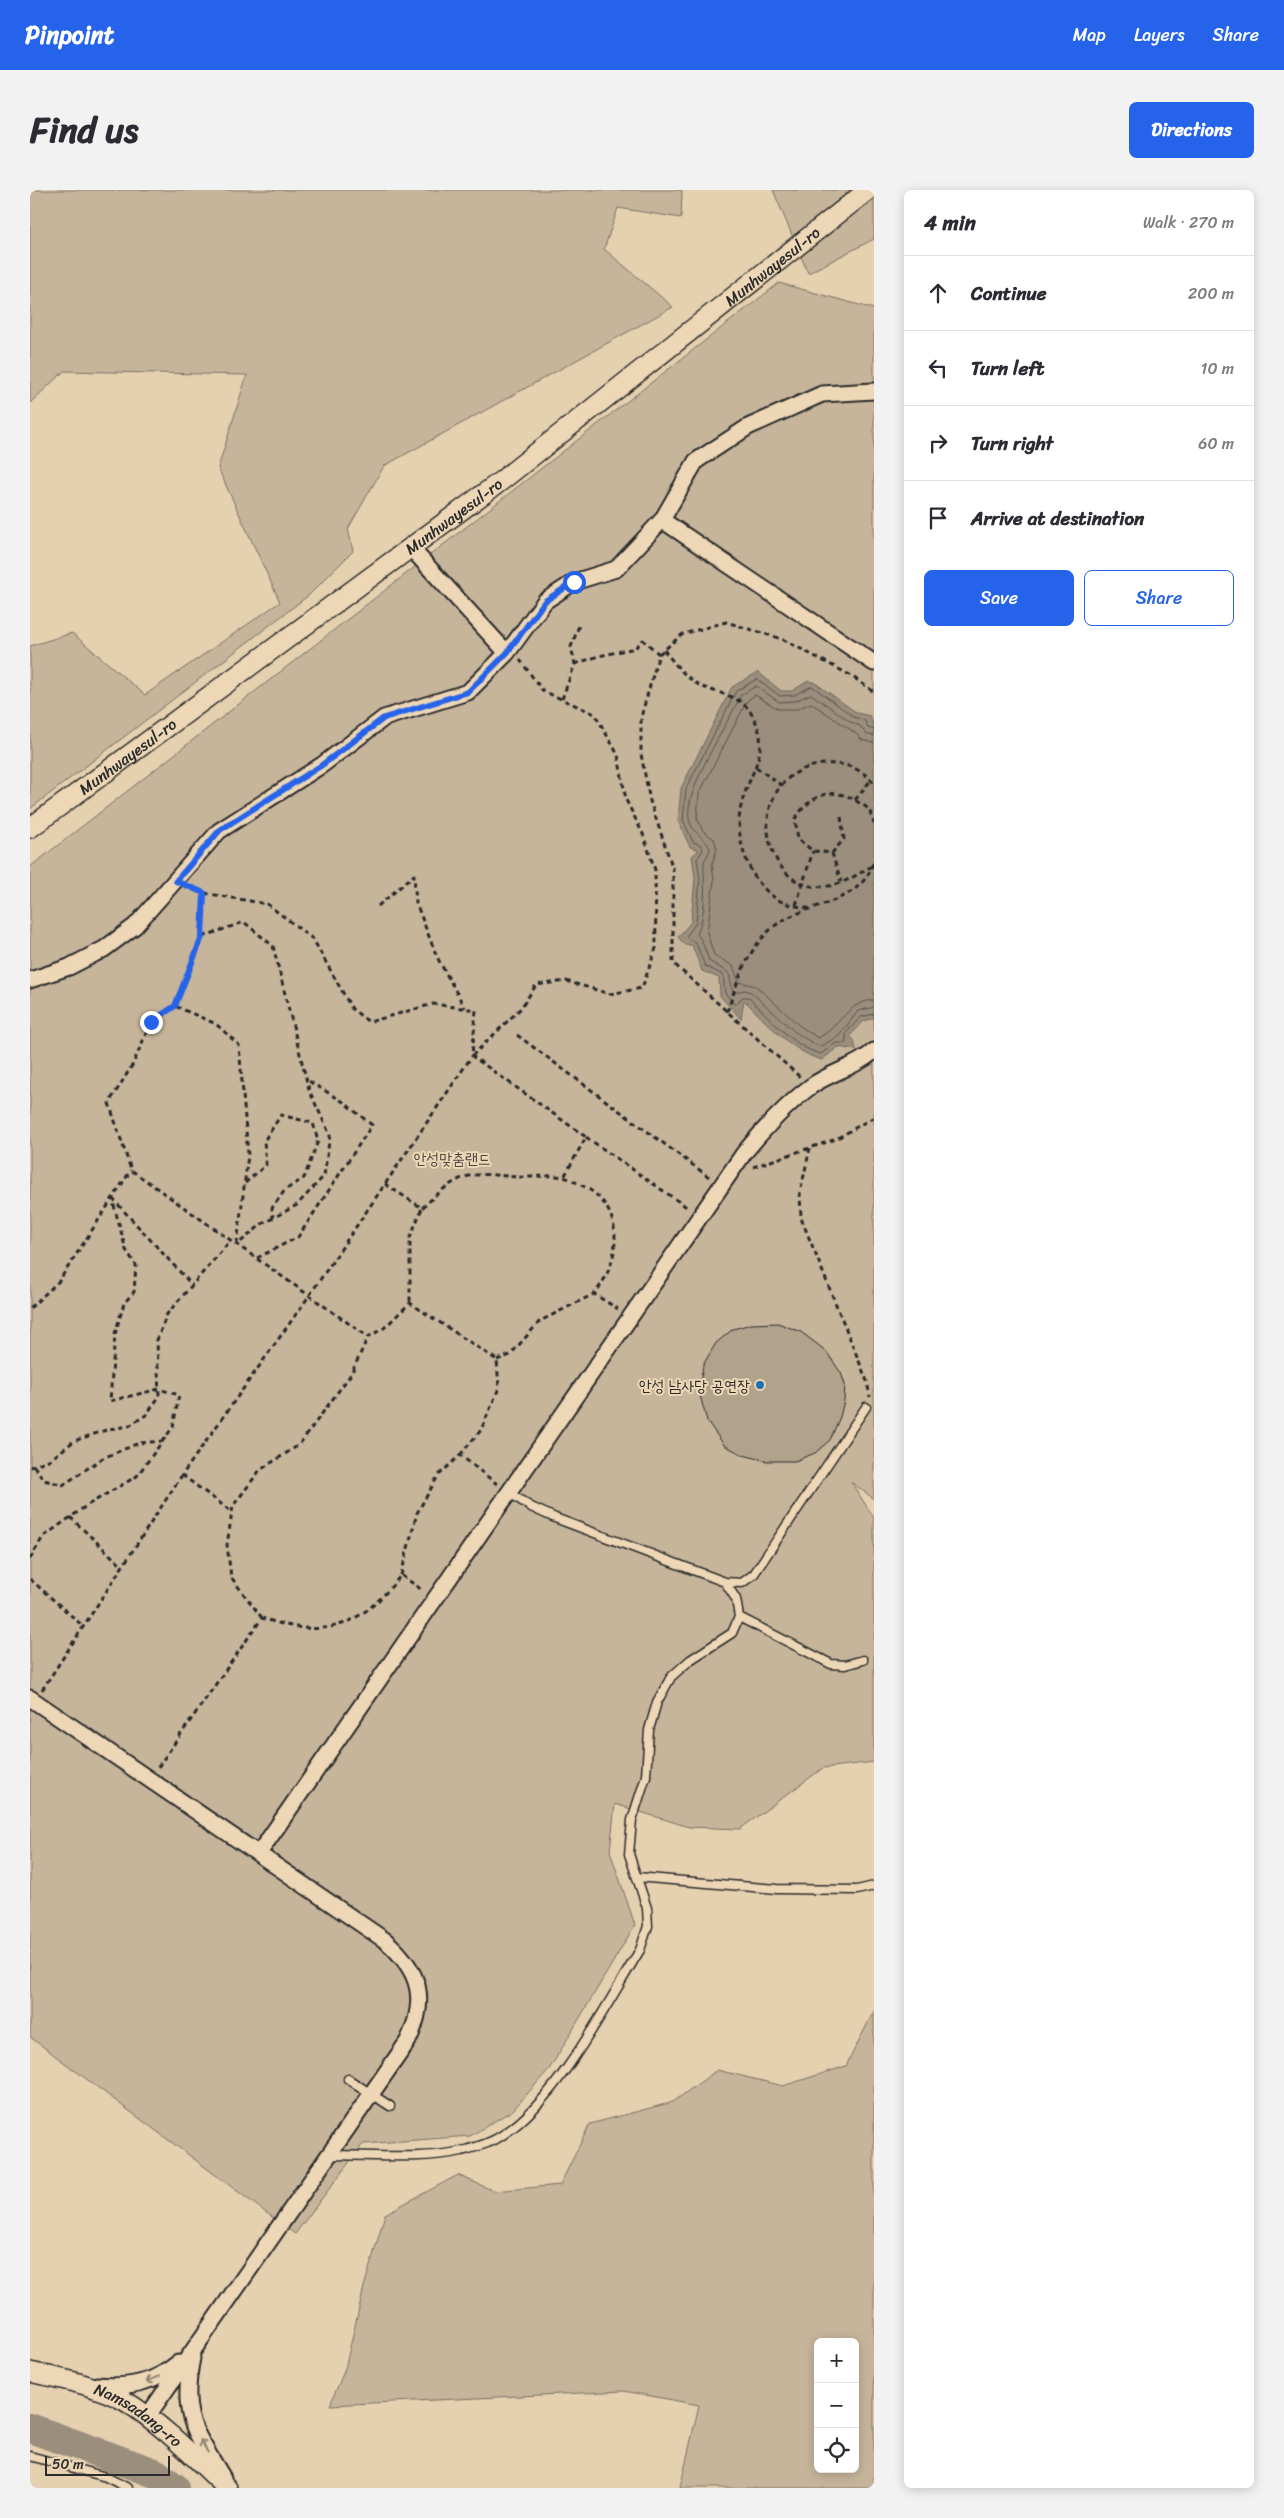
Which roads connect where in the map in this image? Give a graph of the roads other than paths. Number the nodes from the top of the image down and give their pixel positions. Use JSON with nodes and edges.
{"nodes":[{"id":1,"x":868,"y":190,"type":"edge"},
{"id":2,"x":874,"y":392,"type":"edge"},
{"id":3,"x":662,"y":520,"type":"junction"},
{"id":4,"x":410,"y":547,"type":"junction"},
{"id":5,"x":509,"y":650,"type":"junction"},
{"id":6,"x":874,"y":663,"type":"edge"},
{"id":7,"x":30,"y":828,"type":"edge"},
{"id":8,"x":30,"y":980,"type":"edge"},
{"id":9,"x":874,"y":1051,"type":"edge"},
{"id":10,"x":866,"y":1407,"type":"road end"},
{"id":11,"x":508,"y":1492,"type":"junction"},
{"id":12,"x":725,"y":1582,"type":"junction"},
{"id":13,"x":739,"y":1617,"type":"junction"},
{"id":14,"x":863,"y":1660,"type":"dead end"},
{"id":15,"x":32,"y":1700,"type":"edge"},
{"id":16,"x":258,"y":1853,"type":"junction"},
{"id":17,"x":637,"y":1877,"type":"junction"},
{"id":18,"x":874,"y":1886,"type":"edge"},
{"id":19,"x":348,"y":2079,"type":"dead end"},
{"id":20,"x":370,"y":2093,"type":"junction"},
{"id":21,"x":390,"y":2106,"type":"dead end"},
{"id":22,"x":328,"y":2155,"type":"junction"},
{"id":23,"x":193,"y":2351,"type":"junction"},
{"id":24,"x":30,"y":2372,"type":"edge"},
{"id":25,"x":85,"y":2384,"type":"junction"},
{"id":26,"x":147,"y":2417,"type":"junction"},
{"id":27,"x":30,"y":2456,"type":"edge"},
{"id":28,"x":128,"y":2488,"type":"edge"},
{"id":29,"x":228,"y":2488,"type":"edge"}],
"edges":[{"from":1,"to":4,"type":"street","name":"Munhwayesul-ro"},
{"from":2,"to":3,"type":"street"},
{"from":3,"to":5,"type":"street"},
{"from":3,"to":6,"type":"street"},
{"from":4,"to":5,"type":"street"},
{"from":4,"to":7,"type":"street","name":"Munhwayesul-ro"},
{"from":5,"to":8,"type":"street"},
{"from":9,"to":11,"type":"street"},
{"from":10,"to":12,"type":"lane"},
{"from":11,"to":12,"type":"lane"},
{"from":11,"to":16,"type":"street"},
{"from":12,"to":13,"type":"lane"},
{"from":13,"to":14,"type":"lane"},
{"from":13,"to":17,"type":"lane"},
{"from":15,"to":16,"type":"street"},
{"from":16,"to":20,"type":"street"},
{"from":17,"to":18,"type":"lane"},
{"from":17,"to":22,"type":"lane"},
{"from":19,"to":20,"type":"lane"},
{"from":20,"to":21,"type":"lane"},
{"from":20,"to":22,"type":"street"},
{"from":22,"to":23,"type":"street"},
{"from":23,"to":25,"type":"street","one_way":true},
{"from":23,"to":26,"type":"street"},
{"from":29,"to":23,"type":"street","one_way":true},
{"from":24,"to":25,"type":"street","name":"Namsadang-ro"},
{"from":25,"to":26,"type":"street","name":"Namsadang-ro"},
{"from":26,"to":29,"type":"street","name":"Namsadang-ro"},
{"from":27,"to":28,"type":"lane"}]}
